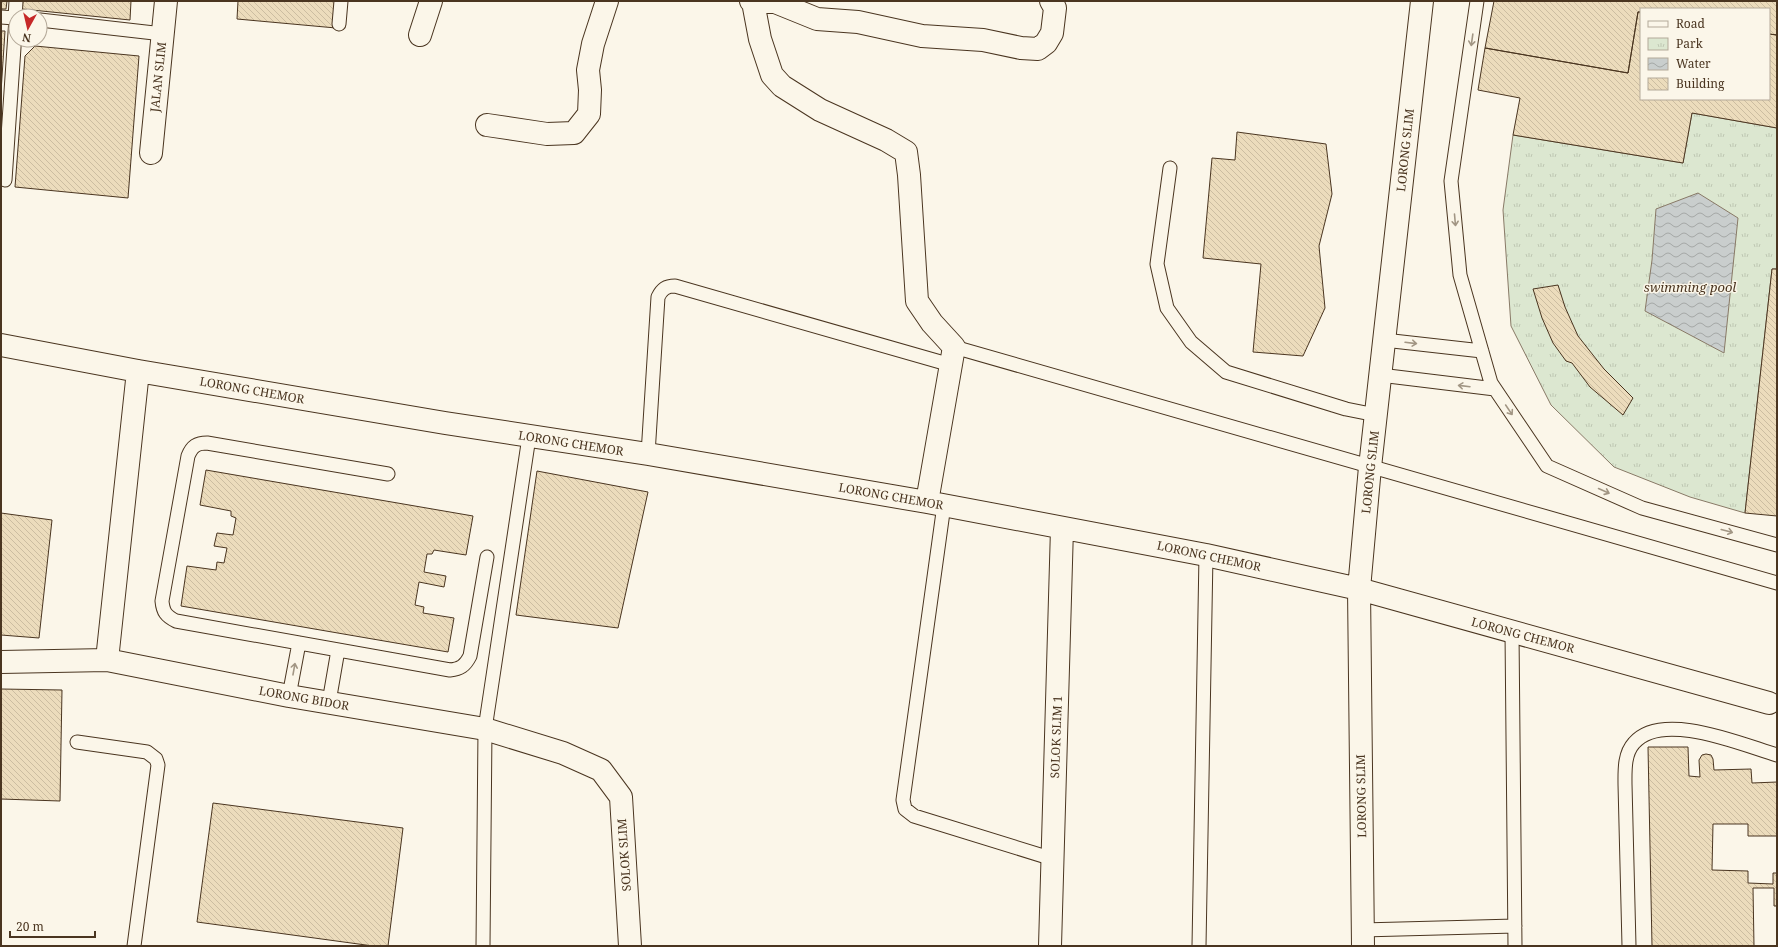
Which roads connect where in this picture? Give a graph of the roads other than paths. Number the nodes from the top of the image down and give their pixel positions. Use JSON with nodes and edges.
{"nodes":[{"id":1,"x":166,"y":1,"type":"edge"},
{"id":2,"x":341,"y":1,"type":"edge"},
{"id":3,"x":431,"y":1,"type":"edge"},
{"id":4,"x":607,"y":1,"type":"edge"},
{"id":5,"x":752,"y":1,"type":"edge"},
{"id":6,"x":1051,"y":1,"type":"edge"},
{"id":7,"x":1422,"y":1,"type":"edge"},
{"id":8,"x":1477,"y":1,"type":"edge"},
{"id":9,"x":48,"y":21,"type":"edge"},
{"id":10,"x":339,"y":24,"type":"dead end"},
{"id":11,"x":163,"y":34,"type":"junction"},
{"id":12,"x":420,"y":35,"type":"dead end"},
{"id":13,"x":14,"y":48,"type":"edge"},
{"id":14,"x":487,"y":125,"type":"dead end"},
{"id":15,"x":151,"y":154,"type":"dead end"},
{"id":16,"x":1170,"y":168,"type":"dead end"},
{"id":17,"x":5,"y":180,"type":"dead end"},
{"id":18,"x":1384,"y":340,"type":"junction"},
{"id":19,"x":1,"y":345,"type":"edge"},
{"id":20,"x":1482,"y":351,"type":"junction"},
{"id":21,"x":953,"y":356,"type":"junction"},
{"id":22,"x":138,"y":371,"type":"junction"},
{"id":23,"x":1380,"y":375,"type":"junction"},
{"id":24,"x":1495,"y":389,"type":"junction"},
{"id":25,"x":1376,"y":415,"type":"junction"},
{"id":26,"x":529,"y":437,"type":"junction"},
{"id":27,"x":648,"y":454,"type":"junction"},
{"id":28,"x":1370,"y":467,"type":"junction"},
{"id":29,"x":388,"y":474,"type":"dead end"},
{"id":30,"x":936,"y":504,"type":"junction"},
{"id":31,"x":1062,"y":528,"type":"junction"},
{"id":32,"x":1777,"y":545,"type":"edge"},
{"id":33,"x":1206,"y":554,"type":"junction"},
{"id":34,"x":487,"y":556,"type":"dead end"},
{"id":35,"x":1777,"y":583,"type":"edge"},
{"id":36,"x":1359,"y":589,"type":"junction"},
{"id":37,"x":1512,"y":632,"type":"junction"},
{"id":38,"x":299,"y":643,"type":"junction"},
{"id":39,"x":338,"y":650,"type":"junction"},
{"id":40,"x":107,"y":660,"type":"junction"},
{"id":41,"x":1,"y":662,"type":"edge"},
{"id":42,"x":289,"y":696,"type":"junction"},
{"id":43,"x":329,"y":702,"type":"junction"},
{"id":44,"x":1773,"y":703,"type":"edge"},
{"id":45,"x":484,"y":729,"type":"junction"},
{"id":46,"x":77,"y":742,"type":"dead end"},
{"id":47,"x":1777,"y":755,"type":"edge"},
{"id":48,"x":601,"y":770,"type":"joint"},
{"id":49,"x":1053,"y":859,"type":"junction"},
{"id":50,"x":1515,"y":926,"type":"junction"},
{"id":51,"x":1363,"y":938,"type":"edge"},
{"id":52,"x":134,"y":946,"type":"edge"},
{"id":53,"x":483,"y":946,"type":"edge"},
{"id":54,"x":630,"y":946,"type":"edge"},
{"id":55,"x":1050,"y":946,"type":"edge"},
{"id":56,"x":1199,"y":946,"type":"edge"},
{"id":57,"x":1515,"y":946,"type":"edge"},
{"id":58,"x":1629,"y":946,"type":"edge"}],
"edges":[{"from":1,"to":11,"type":"street","name":"JALAN SLIM"},
{"from":2,"to":10,"type":"lane"},
{"from":3,"to":12,"type":"street"},
{"from":4,"to":14,"type":"street"},
{"from":5,"to":6,"type":"street"},
{"from":5,"to":21,"type":"street"},
{"from":7,"to":18,"type":"street","name":"LORONG SLIM"},
{"from":8,"to":20,"type":"lane","one_way":true},
{"from":9,"to":11,"type":"lane"},
{"from":11,"to":15,"type":"street","name":"JALAN SLIM"},
{"from":13,"to":17,"type":"lane"},
{"from":16,"to":25,"type":"lane"},
{"from":18,"to":20,"type":"lane","one_way":true},
{"from":18,"to":23,"type":"street","name":"LORONG SLIM"},
{"from":19,"to":22,"type":"street","name":"LORONG CHEMOR"},
{"from":20,"to":24,"type":"lane"},
{"from":21,"to":27,"type":"lane"},
{"from":21,"to":28,"type":"lane"},
{"from":21,"to":30,"type":"street"},
{"from":22,"to":26,"type":"street","name":"LORONG CHEMOR"},
{"from":22,"to":40,"type":"street"},
{"from":24,"to":23,"type":"lane","one_way":true},
{"from":23,"to":25,"type":"street","name":"LORONG SLIM"},
{"from":24,"to":32,"type":"lane","one_way":true},
{"from":25,"to":28,"type":"street","name":"LORONG SLIM"},
{"from":26,"to":27,"type":"street","name":"LORONG CHEMOR"},
{"from":26,"to":45,"type":"lane"},
{"from":27,"to":30,"type":"street","name":"LORONG CHEMOR"},
{"from":28,"to":35,"type":"lane"},
{"from":28,"to":36,"type":"street","name":"LORONG SLIM"},
{"from":29,"to":38,"type":"lane"},
{"from":30,"to":31,"type":"street","name":"LORONG CHEMOR"},
{"from":30,"to":49,"type":"lane"},
{"from":31,"to":33,"type":"street","name":"LORONG CHEMOR"},
{"from":31,"to":49,"type":"street","name":"SOLOK SLIM 1"},
{"from":33,"to":36,"type":"street","name":"LORONG CHEMOR"},
{"from":33,"to":56,"type":"lane"},
{"from":34,"to":39,"type":"lane"},
{"from":36,"to":37,"type":"street","name":"LORONG CHEMOR"},
{"from":36,"to":51,"type":"street","name":"LORONG SLIM"},
{"from":37,"to":44,"type":"street","name":"LORONG CHEMOR"},
{"from":37,"to":50,"type":"lane"},
{"from":38,"to":39,"type":"lane"},
{"from":42,"to":38,"type":"lane","one_way":true},
{"from":39,"to":43,"type":"lane"},
{"from":40,"to":41,"type":"street","name":"LORONG BIDOR"},
{"from":40,"to":42,"type":"street","name":"LORONG BIDOR"},
{"from":42,"to":43,"type":"street","name":"LORONG BIDOR"},
{"from":43,"to":45,"type":"street","name":"LORONG BIDOR"},
{"from":45,"to":48,"type":"street","name":"LORONG BIDOR"},
{"from":45,"to":53,"type":"lane"},
{"from":46,"to":52,"type":"lane"},
{"from":47,"to":58,"type":"lane"},
{"from":48,"to":54,"type":"street","name":"SOLOK SLIM"},
{"from":49,"to":55,"type":"street","name":"SOLOK SLIM 1"},
{"from":50,"to":51,"type":"lane"},
{"from":50,"to":57,"type":"lane"}]}
